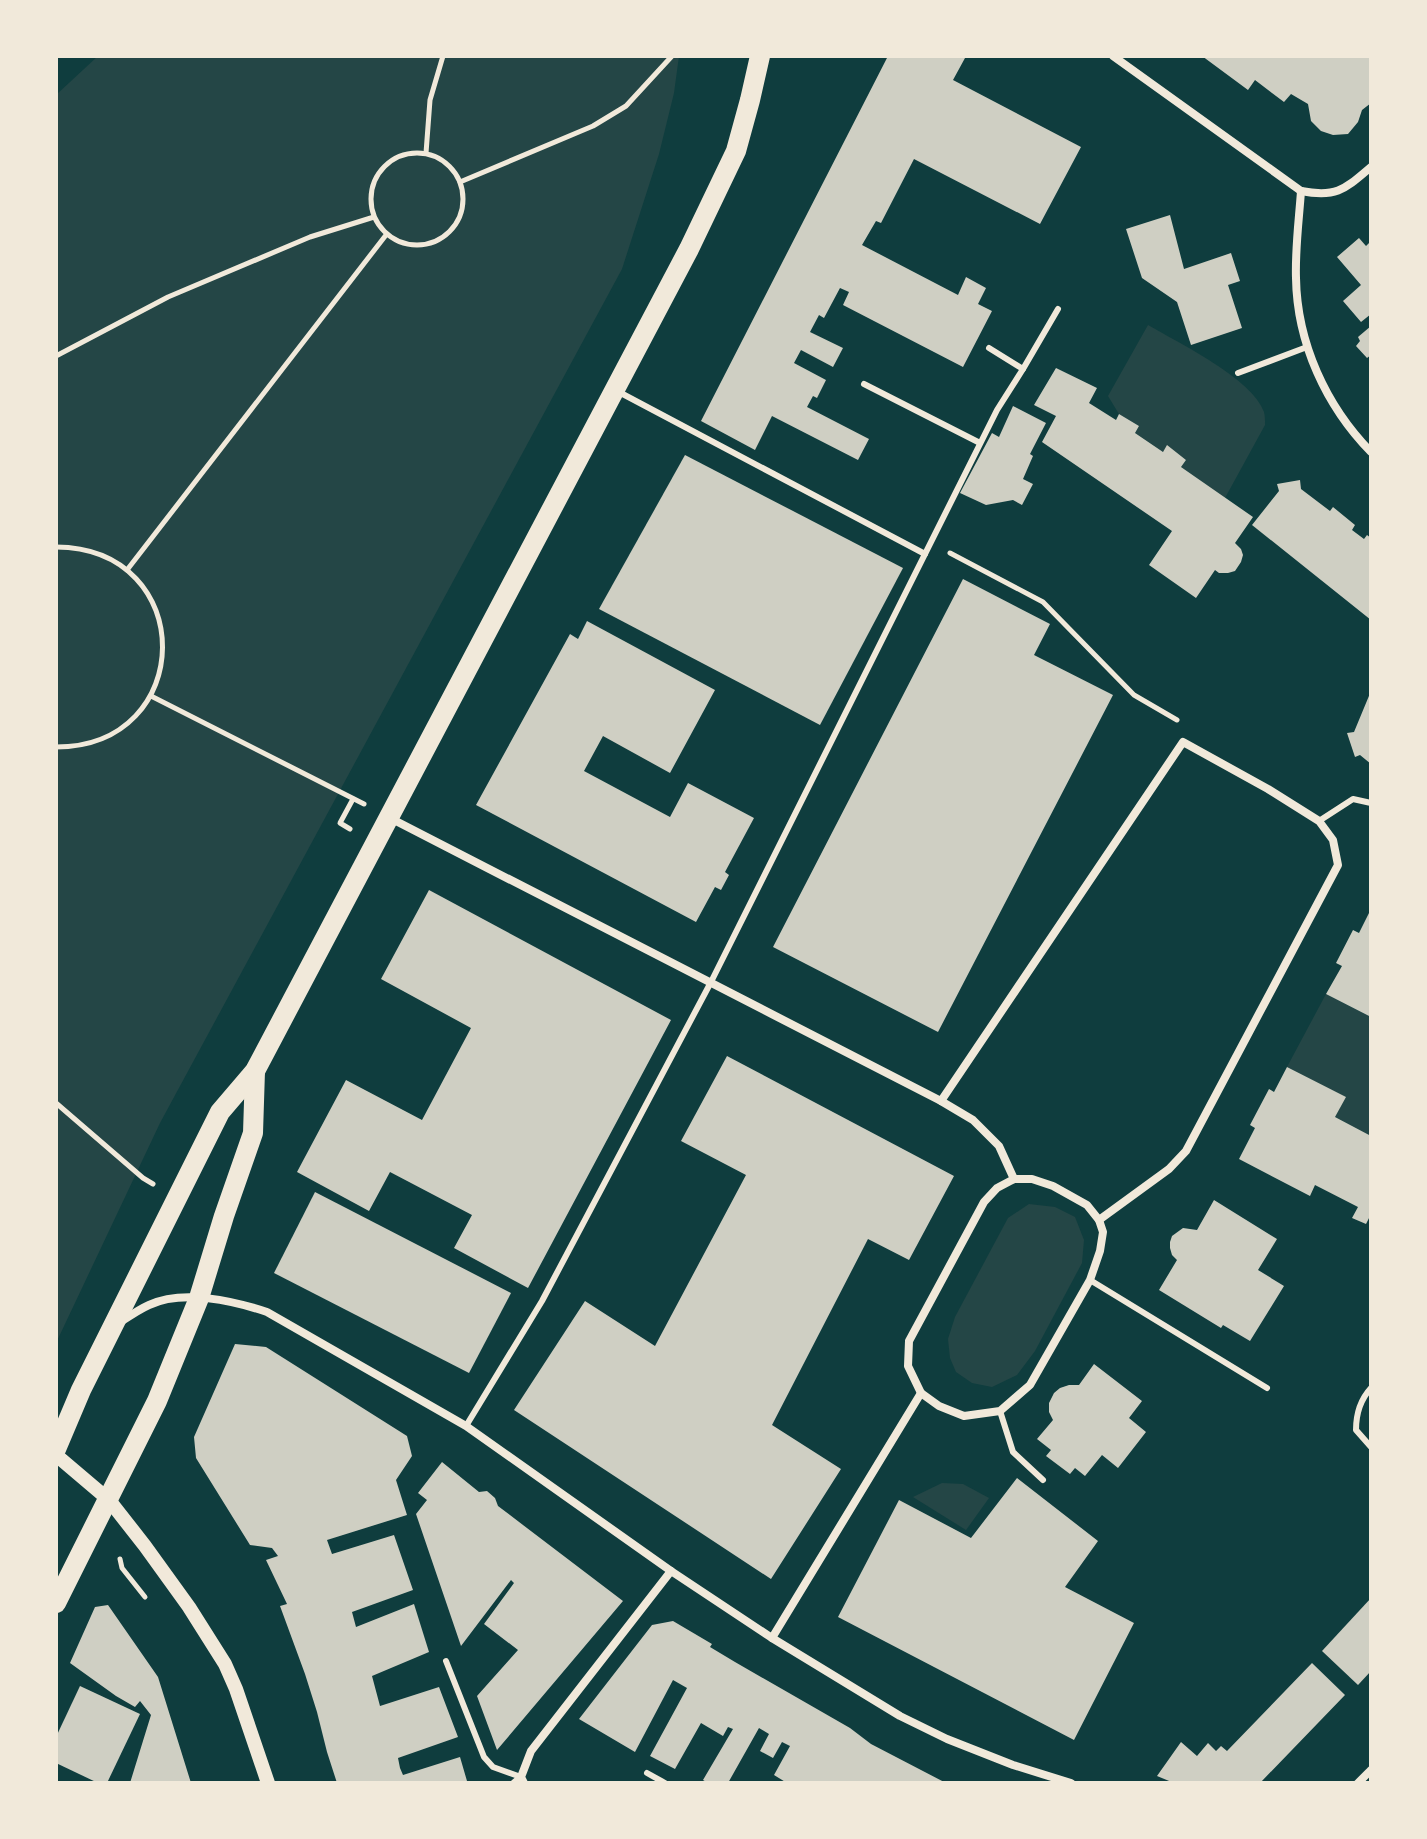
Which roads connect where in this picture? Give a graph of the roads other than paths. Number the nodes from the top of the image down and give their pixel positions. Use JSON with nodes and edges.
{"nodes":[{"id":1,"x":760,"y":56,"type":"edge"},
{"id":2,"x":1113,"y":56,"type":"edge"},
{"id":3,"x":1371,"y":167,"type":"edge"},
{"id":4,"x":1301,"y":191,"type":"junction"},
{"id":5,"x":1058,"y":309,"type":"dead end"},
{"id":6,"x":1307,"y":347,"type":"junction"},
{"id":7,"x":989,"y":348,"type":"dead end"},
{"id":8,"x":1023,"y":369,"type":"junction"},
{"id":9,"x":1238,"y":373,"type":"dead end"},
{"id":10,"x":864,"y":384,"type":"dead end"},
{"id":11,"x":615,"y":390,"type":"junction"},
{"id":12,"x":980,"y":443,"type":"junction"},
{"id":13,"x":1371,"y":452,"type":"edge"},
{"id":14,"x":925,"y":554,"type":"junction"},
{"id":15,"x":1371,"y":803,"type":"edge"},
{"id":16,"x":390,"y":818,"type":"junction"},
{"id":17,"x":1319,"y":821,"type":"junction"},
{"id":18,"x":711,"y":982,"type":"junction"},
{"id":19,"x":255,"y":1071,"type":"junction"},
{"id":20,"x":941,"y":1101,"type":"junction"},
{"id":21,"x":1014,"y":1179,"type":"junction"},
{"id":22,"x":1099,"y":1220,"type":"junction"},
{"id":23,"x":1090,"y":1280,"type":"junction"},
{"id":24,"x":199,"y":1298,"type":"junction"},
{"id":25,"x":113,"y":1326,"type":"junction"},
{"id":26,"x":1267,"y":1388,"type":"dead end"},
{"id":27,"x":1371,"y":1388,"type":"edge"},
{"id":28,"x":921,"y":1393,"type":"junction"},
{"id":29,"x":1000,"y":1411,"type":"junction"},
{"id":30,"x":466,"y":1426,"type":"junction"},
{"id":31,"x":1371,"y":1447,"type":"edge"},
{"id":32,"x":56,"y":1452,"type":"edge"},
{"id":33,"x":1043,"y":1480,"type":"dead end"},
{"id":34,"x":109,"y":1500,"type":"junction"},
{"id":35,"x":671,"y":1571,"type":"junction"},
{"id":36,"x":56,"y":1603,"type":"edge"},
{"id":37,"x":772,"y":1638,"type":"junction"},
{"id":38,"x":446,"y":1661,"type":"dead end"},
{"id":39,"x":1371,"y":1770,"type":"edge"},
{"id":40,"x":647,"y":1773,"type":"dead end"},
{"id":41,"x":520,"y":1781,"type":"edge"},
{"id":42,"x":268,"y":1783,"type":"edge"},
{"id":43,"x":665,"y":1783,"type":"edge"},
{"id":44,"x":1071,"y":1783,"type":"edge"},
{"id":45,"x":1358,"y":1783,"type":"edge"}],
"edges":[{"from":1,"to":11,"type":"main road"},
{"from":2,"to":4,"type":"street"},
{"from":3,"to":4,"type":"street"},
{"from":4,"to":6,"type":"street"},
{"from":5,"to":8,"type":"lane"},
{"from":6,"to":9,"type":"lane"},
{"from":6,"to":13,"type":"street"},
{"from":7,"to":8,"type":"lane"},
{"from":8,"to":12,"type":"lane"},
{"from":10,"to":12,"type":"lane"},
{"from":11,"to":14,"type":"lane"},
{"from":11,"to":16,"type":"main road"},
{"from":12,"to":14,"type":"lane"},
{"from":14,"to":18,"type":"lane"},
{"from":15,"to":17,"type":"lane"},
{"from":16,"to":18,"type":"street"},
{"from":16,"to":19,"type":"main road"},
{"from":17,"to":20,"type":"street"},
{"from":17,"to":22,"type":"street"},
{"from":18,"to":20,"type":"street"},
{"from":18,"to":30,"type":"lane"},
{"from":19,"to":24,"type":"main road"},
{"from":19,"to":25,"type":"main road"},
{"from":20,"to":21,"type":"street"},
{"from":21,"to":22,"type":"street"},
{"from":21,"to":28,"type":"street"},
{"from":22,"to":23,"type":"street"},
{"from":23,"to":26,"type":"lane"},
{"from":23,"to":29,"type":"street"},
{"from":24,"to":25,"type":"street"},
{"from":24,"to":30,"type":"street"},
{"from":24,"to":34,"type":"main road"},
{"from":25,"to":32,"type":"main road"},
{"from":27,"to":31,"type":"lane"},
{"from":28,"to":29,"type":"street"},
{"from":28,"to":37,"type":"street"},
{"from":29,"to":33,"type":"lane"},
{"from":30,"to":35,"type":"street"},
{"from":32,"to":34,"type":"street"},
{"from":34,"to":36,"type":"main road"},
{"from":34,"to":42,"type":"street"},
{"from":35,"to":37,"type":"street"},
{"from":35,"to":41,"type":"street"},
{"from":37,"to":44,"type":"street"},
{"from":38,"to":41,"type":"lane"},
{"from":39,"to":45,"type":"street"},
{"from":40,"to":43,"type":"lane"}]}
